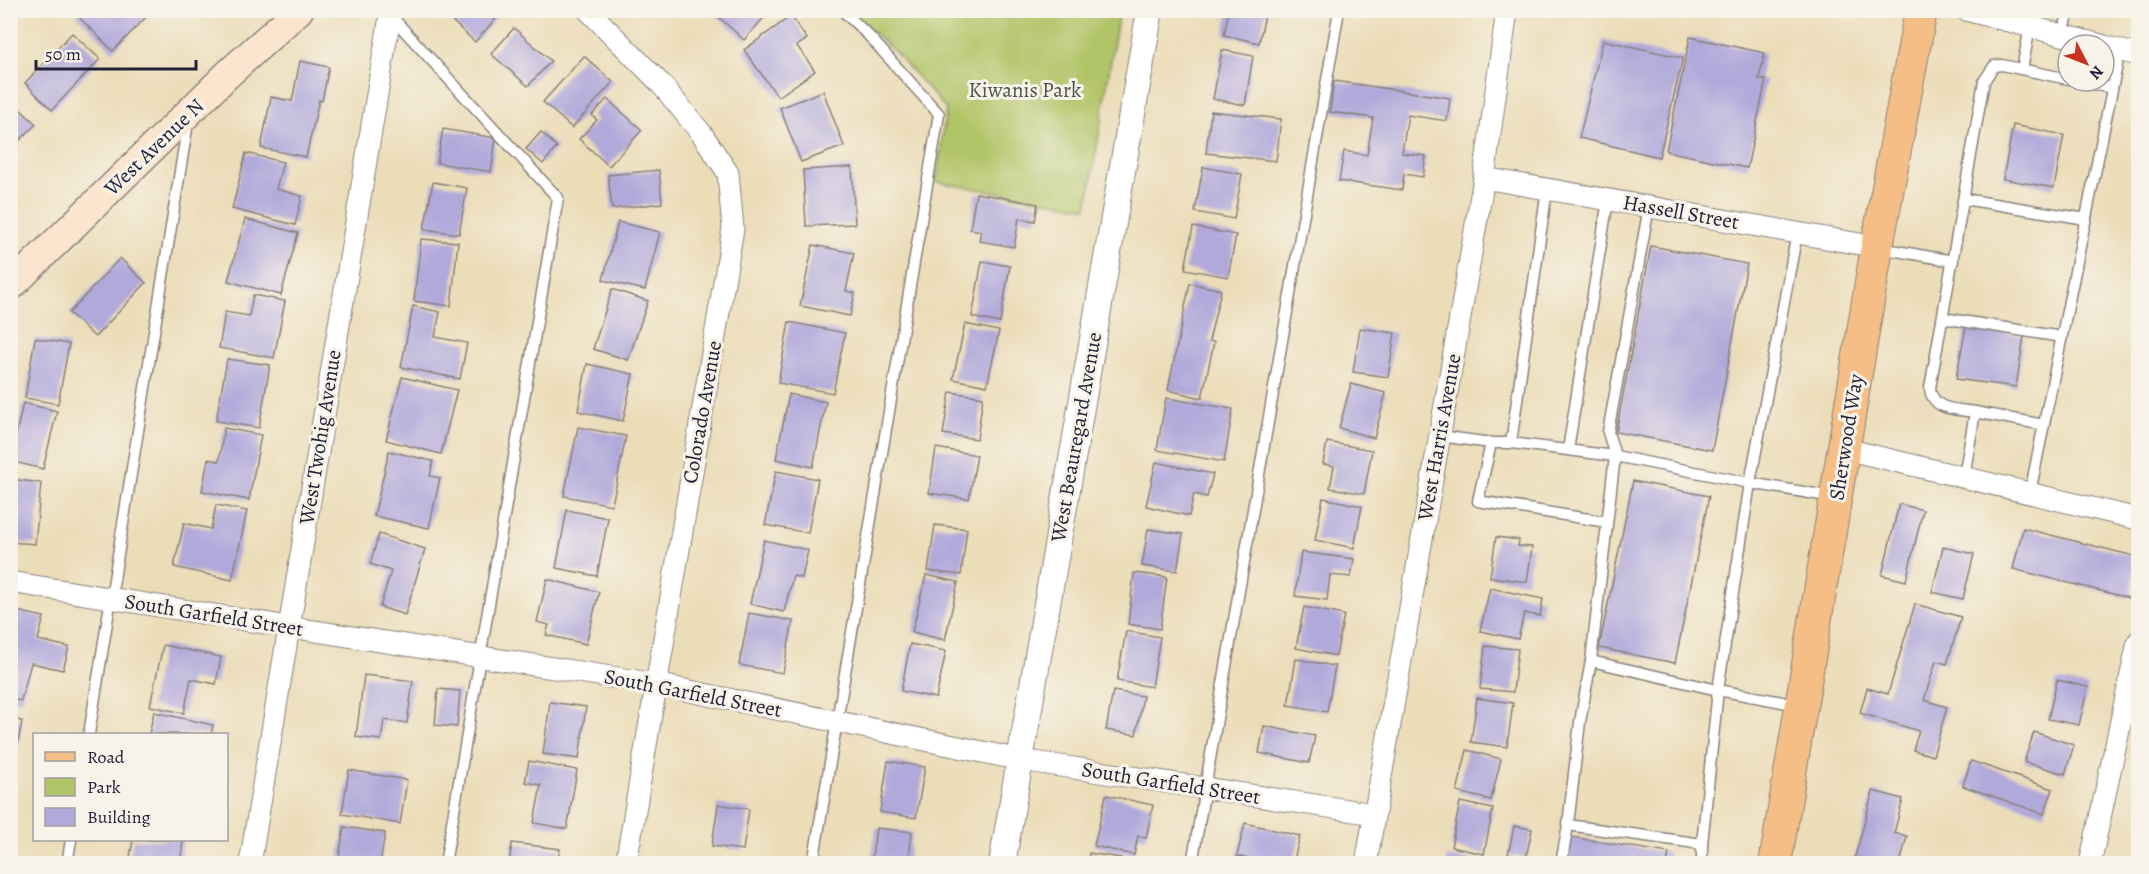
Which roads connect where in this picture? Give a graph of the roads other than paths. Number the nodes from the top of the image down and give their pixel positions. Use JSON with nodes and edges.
{"nodes":[{"id":1,"x":299,"y":10,"type":"edge"},
{"id":2,"x":588,"y":10,"type":"edge"},
{"id":3,"x":842,"y":10,"type":"edge"},
{"id":4,"x":1150,"y":10,"type":"edge"},
{"id":5,"x":1339,"y":10,"type":"edge"},
{"id":6,"x":1507,"y":10,"type":"edge"},
{"id":7,"x":1921,"y":10,"type":"edge"},
{"id":8,"x":1966,"y":10,"type":"edge"},
{"id":9,"x":2069,"y":10,"type":"edge"},
{"id":10,"x":391,"y":13,"type":"edge"},
{"id":11,"x":2030,"y":27,"type":"junction"},
{"id":12,"x":2056,"y":33,"type":"edge"},
{"id":13,"x":2063,"y":33,"type":"edge"},
{"id":14,"x":2022,"y":69,"type":"junction"},
{"id":15,"x":2056,"y":76,"type":"edge"},
{"id":16,"x":2111,"y":93,"type":"edge"},
{"id":17,"x":189,"y":113,"type":"junction"},
{"id":18,"x":1484,"y":178,"type":"junction"},
{"id":19,"x":1547,"y":189,"type":"junction"},
{"id":20,"x":1964,"y":199,"type":"junction"},
{"id":21,"x":1608,"y":200,"type":"junction"},
{"id":22,"x":1649,"y":207,"type":"junction"},
{"id":23,"x":2086,"y":219,"type":"junction"},
{"id":24,"x":1797,"y":233,"type":"junction"},
{"id":25,"x":1877,"y":247,"type":"junction"},
{"id":26,"x":1953,"y":261,"type":"junction"},
{"id":27,"x":10,"y":287,"type":"edge"},
{"id":28,"x":1943,"y":318,"type":"junction"},
{"id":29,"x":2062,"y":337,"type":"junction"},
{"id":30,"x":1975,"y":412,"type":"junction"},
{"id":31,"x":2044,"y":425,"type":"junction"},
{"id":32,"x":1440,"y":436,"type":"junction"},
{"id":33,"x":1491,"y":443,"type":"junction"},
{"id":34,"x":1511,"y":443,"type":"junction"},
{"id":35,"x":1845,"y":449,"type":"junction"},
{"id":36,"x":1568,"y":450,"type":"junction"},
{"id":37,"x":1615,"y":456,"type":"junction"},
{"id":38,"x":1964,"y":477,"type":"junction"},
{"id":39,"x":1750,"y":483,"type":"junction"},
{"id":40,"x":2030,"y":494,"type":"junction"},
{"id":41,"x":1837,"y":497,"type":"junction"},
{"id":42,"x":2139,"y":519,"type":"edge"},
{"id":43,"x":1607,"y":522,"type":"junction"},
{"id":44,"x":10,"y":582,"type":"edge"},
{"id":45,"x":112,"y":598,"type":"junction"},
{"id":46,"x":289,"y":627,"type":"junction"},
{"id":47,"x":2139,"y":642,"type":"edge"},
{"id":48,"x":480,"y":656,"type":"junction"},
{"id":49,"x":1591,"y":661,"type":"junction"},
{"id":50,"x":656,"y":684,"type":"junction"},
{"id":51,"x":1718,"y":690,"type":"junction"},
{"id":52,"x":1802,"y":706,"type":"junction"},
{"id":53,"x":837,"y":721,"type":"junction"},
{"id":54,"x":89,"y":733,"type":"edge"},
{"id":55,"x":1021,"y":760,"type":"junction"},
{"id":56,"x":1205,"y":788,"type":"junction"},
{"id":57,"x":1374,"y":814,"type":"junction"},
{"id":58,"x":1568,"y":825,"type":"junction"},
{"id":59,"x":71,"y":841,"type":"edge"},
{"id":60,"x":1702,"y":844,"type":"junction"},
{"id":61,"x":67,"y":864,"type":"edge"},
{"id":62,"x":250,"y":864,"type":"edge"},
{"id":63,"x":445,"y":864,"type":"edge"},
{"id":64,"x":626,"y":864,"type":"edge"},
{"id":65,"x":813,"y":864,"type":"edge"},
{"id":66,"x":1002,"y":864,"type":"edge"},
{"id":67,"x":1192,"y":864,"type":"edge"},
{"id":68,"x":1366,"y":864,"type":"edge"},
{"id":69,"x":1561,"y":864,"type":"edge"},
{"id":70,"x":1702,"y":864,"type":"edge"},
{"id":71,"x":1775,"y":864,"type":"edge"},
{"id":72,"x":2090,"y":864,"type":"edge"}],
"edges":[{"from":1,"to":17,"type":"main road","name":"West Avenue N"},
{"from":2,"to":50,"type":"street","name":"Colorado Avenue"},
{"from":3,"to":53,"type":"lane"},
{"from":4,"to":55,"type":"street","name":"West Beauregard Avenue"},
{"from":5,"to":56,"type":"lane"},
{"from":6,"to":18,"type":"street","name":"West Harris Avenue"},
{"from":7,"to":25,"type":"main road","name":"Sherwood Way"},
{"from":8,"to":11,"type":"street"},
{"from":9,"to":13,"type":"lane"},
{"from":10,"to":46,"type":"street","name":"West Twohig Avenue"},
{"from":10,"to":48,"type":"lane"},
{"from":11,"to":12,"type":"street"},
{"from":11,"to":14,"type":"lane"},
{"from":14,"to":15,"type":"lane"},
{"from":14,"to":20,"type":"lane"},
{"from":16,"to":23,"type":"lane"},
{"from":17,"to":27,"type":"main road","name":"West Avenue N"},
{"from":17,"to":45,"type":"lane"},
{"from":18,"to":19,"type":"street","name":"Hassell Street"},
{"from":18,"to":32,"type":"street","name":"West Harris Avenue"},
{"from":19,"to":21,"type":"street","name":"Hassell Street"},
{"from":19,"to":34,"type":"lane"},
{"from":20,"to":23,"type":"lane"},
{"from":20,"to":26,"type":"lane"},
{"from":21,"to":22,"type":"street","name":"Hassell Street"},
{"from":21,"to":36,"type":"lane"},
{"from":22,"to":24,"type":"street","name":"Hassell Street"},
{"from":22,"to":37,"type":"lane"},
{"from":23,"to":29,"type":"lane"},
{"from":24,"to":25,"type":"street","name":"Hassell Street"},
{"from":24,"to":39,"type":"lane"},
{"from":25,"to":26,"type":"lane"},
{"from":25,"to":35,"type":"main road","name":"Sherwood Way"},
{"from":26,"to":28,"type":"lane"},
{"from":28,"to":29,"type":"lane"},
{"from":28,"to":30,"type":"lane"},
{"from":29,"to":31,"type":"lane"},
{"from":30,"to":31,"type":"lane"},
{"from":30,"to":38,"type":"lane"},
{"from":31,"to":40,"type":"lane"},
{"from":32,"to":33,"type":"lane"},
{"from":32,"to":57,"type":"street","name":"West Harris Avenue"},
{"from":33,"to":34,"type":"lane"},
{"from":33,"to":43,"type":"lane"},
{"from":34,"to":36,"type":"lane"},
{"from":35,"to":38,"type":"street"},
{"from":35,"to":41,"type":"main road","name":"Sherwood Way"},
{"from":36,"to":37,"type":"lane"},
{"from":37,"to":39,"type":"lane"},
{"from":37,"to":43,"type":"lane"},
{"from":38,"to":40,"type":"street"},
{"from":39,"to":41,"type":"lane"},
{"from":39,"to":51,"type":"lane"},
{"from":40,"to":42,"type":"street"},
{"from":41,"to":52,"type":"main road","name":"Sherwood Way"},
{"from":43,"to":49,"type":"lane"},
{"from":44,"to":45,"type":"street","name":"South Garfield Street"},
{"from":45,"to":46,"type":"street","name":"South Garfield Street"},
{"from":45,"to":54,"type":"lane"},
{"from":46,"to":48,"type":"street","name":"South Garfield Street"},
{"from":46,"to":62,"type":"street","name":"West Twohig Avenue"},
{"from":47,"to":72,"type":"street"},
{"from":48,"to":50,"type":"street","name":"South Garfield Street"},
{"from":48,"to":63,"type":"lane"},
{"from":49,"to":51,"type":"lane"},
{"from":49,"to":58,"type":"lane"},
{"from":50,"to":53,"type":"street","name":"South Garfield Street"},
{"from":50,"to":64,"type":"street","name":"Colorado Avenue"},
{"from":51,"to":52,"type":"lane"},
{"from":51,"to":60,"type":"lane"},
{"from":52,"to":71,"type":"main road","name":"Sherwood Way"},
{"from":53,"to":55,"type":"street","name":"South Garfield Street"},
{"from":53,"to":65,"type":"lane"},
{"from":55,"to":56,"type":"street","name":"South Garfield Street"},
{"from":55,"to":66,"type":"street","name":"West Beauregard Avenue"},
{"from":56,"to":57,"type":"street","name":"South Garfield Street"},
{"from":56,"to":67,"type":"lane"},
{"from":57,"to":68,"type":"street","name":"West Harris Avenue"},
{"from":58,"to":60,"type":"lane"},
{"from":58,"to":69,"type":"lane"},
{"from":59,"to":61,"type":"lane"},
{"from":60,"to":70,"type":"lane"}]}
